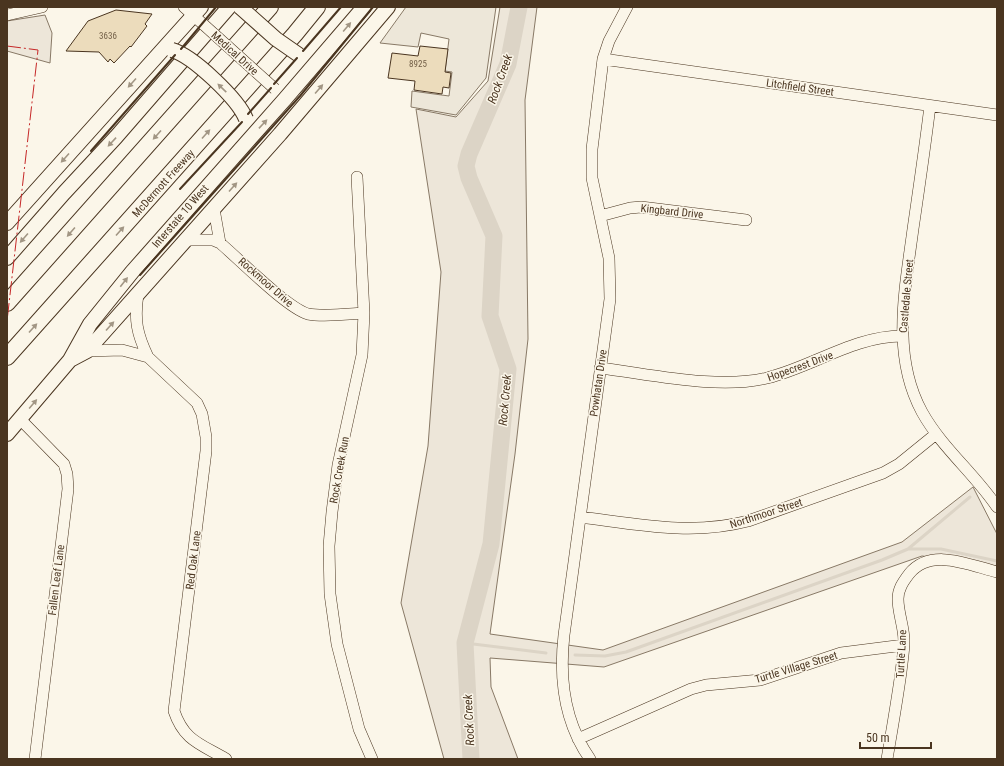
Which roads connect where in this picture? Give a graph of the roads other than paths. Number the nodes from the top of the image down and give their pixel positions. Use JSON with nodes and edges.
{"nodes":[{"id":1,"x":42,"y":7,"type":"edge"},
{"id":2,"x":229,"y":7,"type":"edge"},
{"id":3,"x":240,"y":7,"type":"edge"},
{"id":4,"x":270,"y":7,"type":"edge"},
{"id":5,"x":317,"y":7,"type":"edge"},
{"id":6,"x":364,"y":7,"type":"edge"},
{"id":7,"x":388,"y":7,"type":"edge"},
{"id":8,"x":627,"y":7,"type":"edge"},
{"id":9,"x":193,"y":10,"type":"edge"},
{"id":10,"x":7,"y":15,"type":"edge"},
{"id":11,"x":329,"y":50,"type":"junction"},
{"id":12,"x":155,"y":57,"type":"junction"},
{"id":13,"x":603,"y":59,"type":"junction"},
{"id":14,"x":285,"y":99,"type":"junction"},
{"id":15,"x":930,"y":106,"type":"junction"},
{"id":16,"x":997,"y":115,"type":"edge"},
{"id":17,"x":240,"y":148,"type":"junction"},
{"id":18,"x":357,"y":177,"type":"dead end"},
{"id":19,"x":214,"y":209,"type":"junction"},
{"id":20,"x":600,"y":216,"type":"junction"},
{"id":21,"x":746,"y":220,"type":"dead end"},
{"id":22,"x":7,"y":223,"type":"edge"},
{"id":23,"x":186,"y":240,"type":"junction"},
{"id":24,"x":220,"y":243,"type":"junction"},
{"id":25,"x":7,"y":258,"type":"edge"},
{"id":26,"x":138,"y":294,"type":"junction"},
{"id":27,"x":7,"y":303,"type":"edge"},
{"id":28,"x":364,"y":313,"type":"junction"},
{"id":29,"x":902,"y":336,"type":"junction"},
{"id":30,"x":87,"y":351,"type":"junction"},
{"id":31,"x":7,"y":357,"type":"edge"},
{"id":32,"x":148,"y":358,"type":"junction"},
{"id":33,"x":70,"y":360,"type":"junction"},
{"id":34,"x":600,"y":368,"type":"junction"},
{"id":35,"x":20,"y":419,"type":"junction"},
{"id":36,"x":7,"y":434,"type":"edge"},
{"id":37,"x":936,"y":434,"type":"junction"},
{"id":38,"x":997,"y":507,"type":"edge"},
{"id":39,"x":580,"y":517,"type":"junction"},
{"id":40,"x":997,"y":572,"type":"edge"},
{"id":41,"x":904,"y":646,"type":"junction"},
{"id":42,"x":578,"y":739,"type":"junction"},
{"id":43,"x":35,"y":759,"type":"edge"},
{"id":44,"x":226,"y":759,"type":"edge"},
{"id":45,"x":372,"y":759,"type":"edge"},
{"id":46,"x":590,"y":759,"type":"edge"},
{"id":47,"x":887,"y":759,"type":"edge"}],
"edges":[{"from":1,"to":10,"type":"street"},
{"from":2,"to":25,"type":"main road","one_way":true},
{"from":3,"to":11,"type":"main road","bridge":true},
{"from":4,"to":27,"type":"highway","one_way":true},
{"from":31,"to":5,"type":"highway","name":"McDermott Freeway","one_way":true},
{"from":11,"to":6,"type":"main road","name":"Interstate 10 West","one_way":true},
{"from":19,"to":7,"type":"main road","one_way":true},
{"from":8,"to":13,"type":"street","name":"Powhatan Drive"},
{"from":9,"to":12,"type":"main road"},
{"from":9,"to":14,"type":"street","name":"Medical Drive","bridge":true},
{"from":11,"to":14,"type":"main road","name":"Interstate 10 West"},
{"from":17,"to":12,"type":"main road","one_way":true,"bridge":true},
{"from":12,"to":22,"type":"main road","one_way":true},
{"from":13,"to":15,"type":"street","name":"Litchfield Street"},
{"from":13,"to":20,"type":"street","name":"Powhatan Drive"},
{"from":17,"to":14,"type":"main road","name":"Interstate 10 West","one_way":true},
{"from":15,"to":16,"type":"street","name":"Litchfield Street"},
{"from":15,"to":29,"type":"street","name":"Castledale Street"},
{"from":33,"to":17,"type":"main road","name":"Interstate 10 West","one_way":true},
{"from":18,"to":28,"type":"street","name":"Rock Creek Run"},
{"from":19,"to":23,"type":"main road"},
{"from":19,"to":24,"type":"street"},
{"from":20,"to":21,"type":"street","name":"Kingbard Drive"},
{"from":20,"to":34,"type":"street","name":"Powhatan Drive"},
{"from":23,"to":24,"type":"street"},
{"from":23,"to":26,"type":"main road"},
{"from":24,"to":28,"type":"street","name":"Rockmoor Drive"},
{"from":30,"to":26,"type":"main road","one_way":true},
{"from":26,"to":32,"type":"street","name":"Red Oak Lane"},
{"from":28,"to":45,"type":"street","name":"Rock Creek Run"},
{"from":29,"to":34,"type":"street","name":"Hopecrest Drive"},
{"from":29,"to":37,"type":"street","name":"Castledale Street"},
{"from":30,"to":32,"type":"street","name":"Red Oak Lane"},
{"from":30,"to":33,"type":"main road"},
{"from":32,"to":44,"type":"street","name":"Red Oak Lane"},
{"from":35,"to":33,"type":"main road","name":"Interstate 10 West","one_way":true},
{"from":34,"to":39,"type":"street","name":"Powhatan Drive"},
{"from":35,"to":36,"type":"main road","name":"Interstate 10 West"},
{"from":35,"to":43,"type":"street","name":"Fallen Leaf Lane"},
{"from":37,"to":38,"type":"street","name":"Castledale Street"},
{"from":37,"to":39,"type":"street","name":"Northmoor Street"},
{"from":39,"to":42,"type":"street","name":"Powhatan Drive"},
{"from":40,"to":41,"type":"street","name":"Turtle Lane"},
{"from":41,"to":42,"type":"street","name":"Turtle Village Street"},
{"from":41,"to":47,"type":"street","name":"Turtle Lane"},
{"from":42,"to":46,"type":"street","name":"Powhatan Drive"}]}
